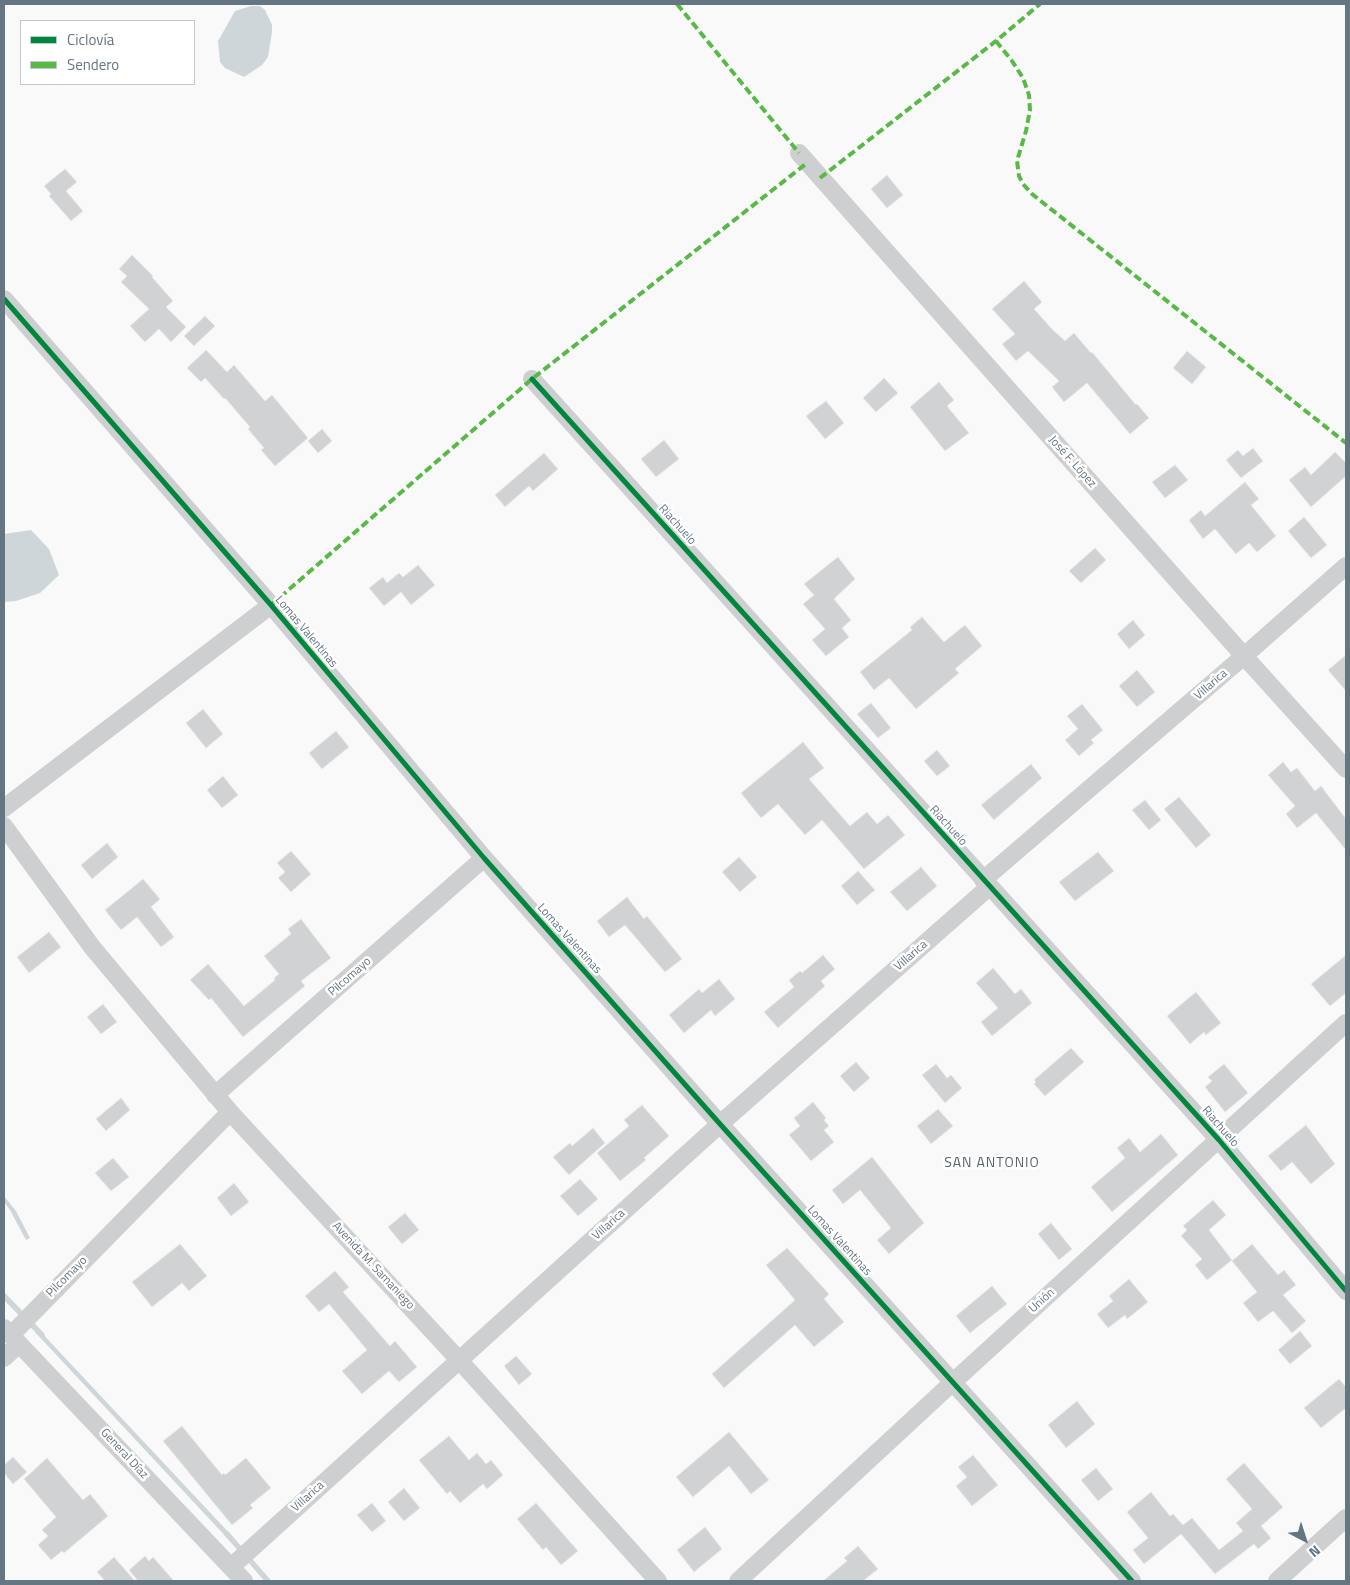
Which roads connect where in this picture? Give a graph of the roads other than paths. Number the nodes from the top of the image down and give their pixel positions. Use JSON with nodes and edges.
{"nodes":[{"id":1,"x":799,"y":154,"type":"dead end"},
{"id":2,"x":4,"y":299,"type":"edge"},
{"id":3,"x":532,"y":379,"type":"dead end"},
{"id":4,"x":1346,"y":566,"type":"edge"},
{"id":5,"x":271,"y":605,"type":"junction"},
{"id":6,"x":1244,"y":656,"type":"junction"},
{"id":7,"x":1346,"y":769,"type":"edge"},
{"id":8,"x":4,"y":808,"type":"edge"},
{"id":9,"x":4,"y":826,"type":"edge"},
{"id":10,"x":484,"y":858,"type":"junction"},
{"id":11,"x":986,"y":883,"type":"junction"},
{"id":12,"x":1346,"y":1023,"type":"edge"},
{"id":13,"x":215,"y":1095,"type":"junction"},
{"id":14,"x":230,"y":1112,"type":"junction"},
{"id":15,"x":720,"y":1124,"type":"junction"},
{"id":16,"x":1219,"y":1140,"type":"junction"},
{"id":17,"x":1346,"y":1291,"type":"edge"},
{"id":18,"x":11,"y":1336,"type":"edge"},
{"id":19,"x":4,"y":1358,"type":"edge"},
{"id":20,"x":459,"y":1360,"type":"junction"},
{"id":21,"x":952,"y":1382,"type":"junction"},
{"id":22,"x":1346,"y":1518,"type":"edge"},
{"id":23,"x":238,"y":1569,"type":"edge"},
{"id":24,"x":658,"y":1581,"type":"edge"},
{"id":25,"x":738,"y":1581,"type":"edge"},
{"id":26,"x":1132,"y":1581,"type":"edge"},
{"id":27,"x":1277,"y":1581,"type":"edge"}],
"edges":[{"from":1,"to":6,"type":"street","name":"José F. López"},
{"from":2,"to":5,"type":"street","name":"Lomas Valentinas"},
{"from":3,"to":11,"type":"street","name":"Riachuelo"},
{"from":4,"to":6,"type":"street","name":"Villarica"},
{"from":5,"to":8,"type":"street"},
{"from":5,"to":10,"type":"street","name":"Lomas Valentinas"},
{"from":6,"to":7,"type":"street","name":"José F. López"},
{"from":6,"to":11,"type":"street","name":"Villarica"},
{"from":9,"to":13,"type":"street","name":"Avenida M. Samaniego"},
{"from":10,"to":13,"type":"street","name":"Pilcomayo"},
{"from":10,"to":15,"type":"street","name":"Lomas Valentinas"},
{"from":11,"to":15,"type":"street","name":"Villarica"},
{"from":11,"to":16,"type":"street","name":"Riachuelo"},
{"from":12,"to":16,"type":"street","name":"Unión"},
{"from":13,"to":14,"type":"street","name":"Avenida M. Samaniego"},
{"from":14,"to":18,"type":"street","name":"Pilcomayo"},
{"from":14,"to":20,"type":"street","name":"Avenida M. Samaniego"},
{"from":15,"to":20,"type":"street","name":"Villarica"},
{"from":15,"to":21,"type":"street","name":"Lomas Valentinas"},
{"from":16,"to":17,"type":"street","name":"Riachuelo"},
{"from":16,"to":21,"type":"street","name":"Unión"},
{"from":18,"to":19,"type":"street","name":"Pilcomayo"},
{"from":18,"to":23,"type":"street","name":"General Díaz"},
{"from":20,"to":23,"type":"street","name":"Villarica"},
{"from":20,"to":24,"type":"street","name":"Avenida M. Samaniego"},
{"from":21,"to":25,"type":"street","name":"Unión"},
{"from":21,"to":26,"type":"street","name":"Lomas Valentinas"},
{"from":22,"to":27,"type":"street"}]}
